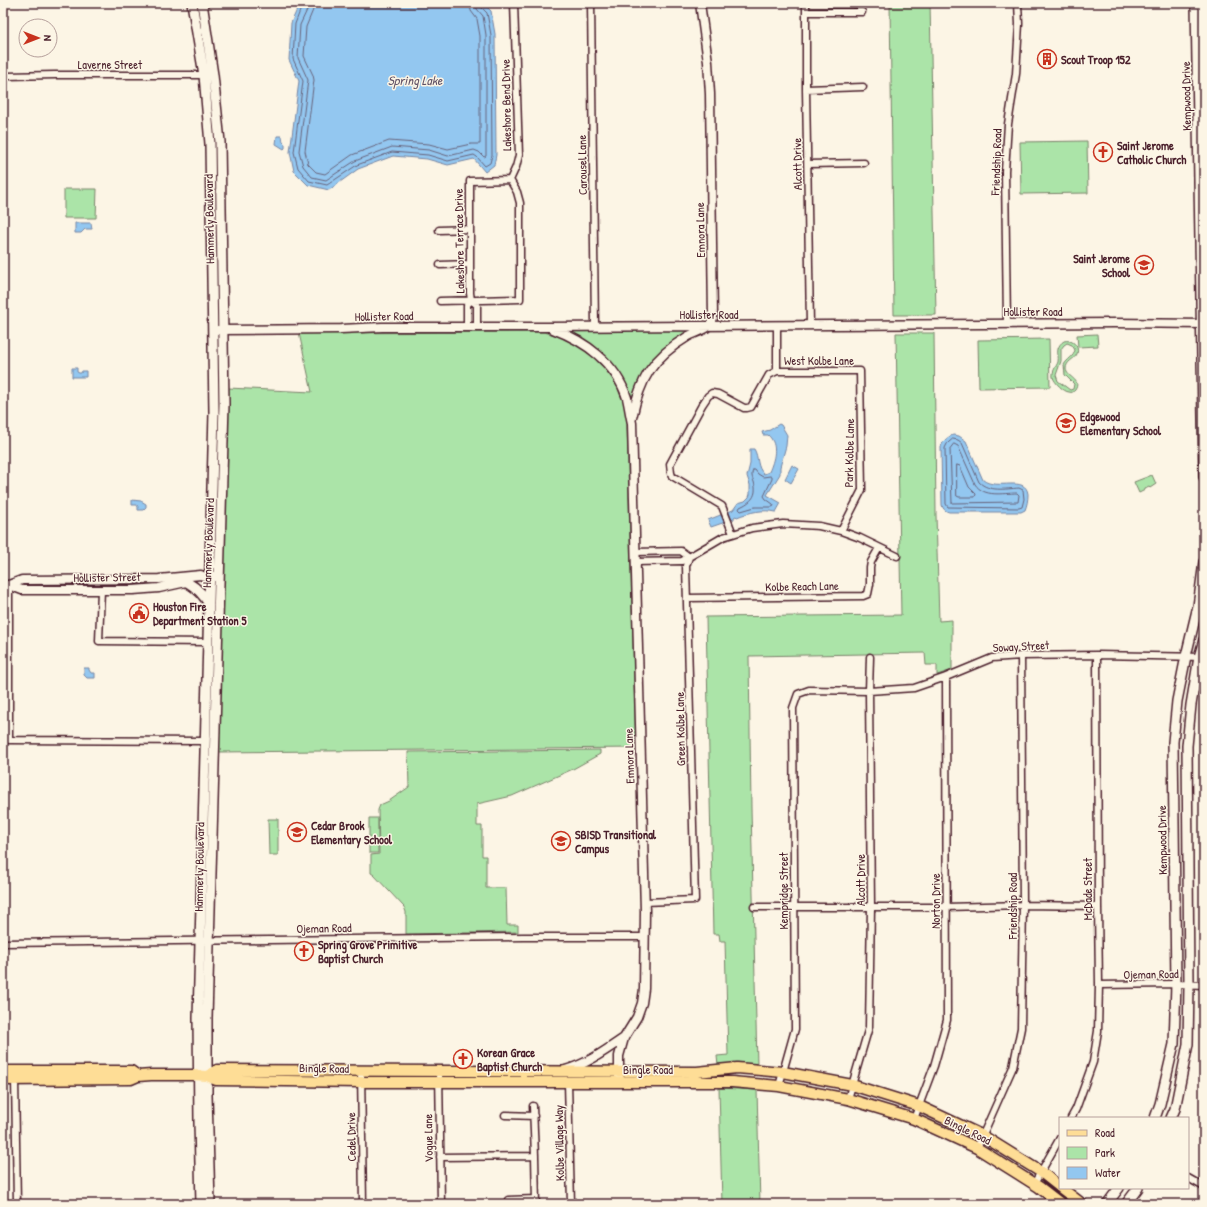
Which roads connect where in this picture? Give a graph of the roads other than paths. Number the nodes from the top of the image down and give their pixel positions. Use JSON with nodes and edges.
{"nodes":[{"id":1,"x":192,"y":3,"type":"edge"},
{"id":2,"x":202,"y":3,"type":"edge"},
{"id":3,"x":514,"y":3,"type":"edge"},
{"id":4,"x":591,"y":3,"type":"edge"},
{"id":5,"x":700,"y":3,"type":"edge"},
{"id":6,"x":806,"y":3,"type":"edge"},
{"id":7,"x":1018,"y":3,"type":"edge"},
{"id":8,"x":1196,"y":3,"type":"edge"},
{"id":9,"x":806,"y":12,"type":"junction"},
{"id":10,"x":862,"y":12,"type":"dead end"},
{"id":11,"x":209,"y":75,"type":"junction"},
{"id":12,"x":7,"y":76,"type":"dead end"},
{"id":13,"x":863,"y":87,"type":"dead end"},
{"id":14,"x":806,"y":89,"type":"junction"},
{"id":15,"x":1201,"y":91,"type":"edge"},
{"id":16,"x":220,"y":142,"type":"junction"},
{"id":17,"x":210,"y":144,"type":"junction"},
{"id":18,"x":864,"y":163,"type":"dead end"},
{"id":19,"x":808,"y":164,"type":"junction"},
{"id":20,"x":510,"y":180,"type":"junction"},
{"id":21,"x":1202,"y":219,"type":"edge"},
{"id":22,"x":470,"y":229,"type":"junction"},
{"id":23,"x":439,"y":230,"type":"dead end"},
{"id":24,"x":216,"y":234,"type":"junction"},
{"id":25,"x":470,"y":264,"type":"junction"},
{"id":26,"x":440,"y":265,"type":"dead end"},
{"id":27,"x":471,"y":300,"type":"junction"},
{"id":28,"x":440,"y":301,"type":"dead end"},
{"id":29,"x":1007,"y":324,"type":"junction"},
{"id":30,"x":1203,"y":324,"type":"edge"},
{"id":31,"x":810,"y":325,"type":"junction"},
{"id":32,"x":595,"y":326,"type":"junction"},
{"id":33,"x":709,"y":326,"type":"junction"},
{"id":34,"x":467,"y":327,"type":"junction"},
{"id":35,"x":477,"y":327,"type":"junction"},
{"id":36,"x":548,"y":327,"type":"junction"},
{"id":37,"x":223,"y":329,"type":"junction"},
{"id":38,"x":777,"y":329,"type":"junction"},
{"id":39,"x":213,"y":330,"type":"junction"},
{"id":40,"x":777,"y":371,"type":"junction"},
{"id":41,"x":860,"y":371,"type":"joint"},
{"id":42,"x":632,"y":423,"type":"junction"},
{"id":43,"x":1204,"y":427,"type":"edge"},
{"id":44,"x":1204,"y":477,"type":"edge"},
{"id":45,"x":841,"y":531,"type":"junction"},
{"id":46,"x":733,"y":534,"type":"junction"},
{"id":47,"x":879,"y":548,"type":"junction"},
{"id":48,"x":635,"y":552,"type":"junction"},
{"id":49,"x":896,"y":556,"type":"dead end"},
{"id":50,"x":689,"y":557,"type":"junction"},
{"id":51,"x":635,"y":562,"type":"junction"},
{"id":52,"x":1204,"y":562,"type":"edge"},
{"id":53,"x":212,"y":577,"type":"junction"},
{"id":54,"x":1203,"y":579,"type":"edge"},
{"id":55,"x":187,"y":582,"type":"junction"},
{"id":56,"x":6,"y":585,"type":"edge"},
{"id":57,"x":101,"y":590,"type":"junction"},
{"id":58,"x":687,"y":598,"type":"junction"},
{"id":59,"x":209,"y":606,"type":"junction"},
{"id":60,"x":1204,"y":640,"type":"edge"},
{"id":61,"x":208,"y":642,"type":"junction"},
{"id":62,"x":1097,"y":655,"type":"junction"},
{"id":63,"x":1021,"y":656,"type":"junction"},
{"id":64,"x":1186,"y":656,"type":"junction"},
{"id":65,"x":870,"y":657,"type":"dead end"},
{"id":66,"x":1202,"y":657,"type":"edge"},
{"id":67,"x":946,"y":677,"type":"junction"},
{"id":68,"x":869,"y":691,"type":"junction"},
{"id":69,"x":798,"y":694,"type":"joint"},
{"id":70,"x":206,"y":705,"type":"junction"},
{"id":71,"x":216,"y":706,"type":"junction"},
{"id":72,"x":1174,"y":730,"type":"junction"},
{"id":73,"x":1188,"y":732,"type":"junction"},
{"id":74,"x":205,"y":741,"type":"junction"},
{"id":75,"x":1174,"y":810,"type":"junction"},
{"id":76,"x":1188,"y":811,"type":"junction"},
{"id":77,"x":208,"y":820,"type":"junction"},
{"id":78,"x":1175,"y":892,"type":"junction"},
{"id":79,"x":1188,"y":893,"type":"junction"},
{"id":80,"x":645,"y":902,"type":"junction"},
{"id":81,"x":1023,"y":905,"type":"junction"},
{"id":82,"x":794,"y":906,"type":"junction"},
{"id":83,"x":1098,"y":906,"type":"junction"},
{"id":84,"x":754,"y":907,"type":"dead end"},
{"id":85,"x":871,"y":907,"type":"junction"},
{"id":86,"x":946,"y":907,"type":"junction"},
{"id":87,"x":644,"y":937,"type":"junction"},
{"id":88,"x":205,"y":941,"type":"junction"},
{"id":89,"x":3,"y":943,"type":"edge"},
{"id":90,"x":1176,"y":984,"type":"junction"},
{"id":91,"x":1099,"y":985,"type":"junction"},
{"id":92,"x":1189,"y":985,"type":"junction"},
{"id":93,"x":1204,"y":985,"type":"edge"},
{"id":94,"x":624,"y":1038,"type":"junction"},
{"id":95,"x":3,"y":1071,"type":"edge"},
{"id":96,"x":361,"y":1071,"type":"junction"},
{"id":97,"x":553,"y":1072,"type":"junction"},
{"id":98,"x":783,"y":1072,"type":"junction"},
{"id":99,"x":1167,"y":1075,"type":"junction"},
{"id":100,"x":15,"y":1076,"type":"junction"},
{"id":101,"x":203,"y":1076,"type":"junction"},
{"id":102,"x":291,"y":1076,"type":"junction"},
{"id":103,"x":438,"y":1076,"type":"junction"},
{"id":104,"x":518,"y":1077,"type":"junction"},
{"id":105,"x":619,"y":1077,"type":"junction"},
{"id":106,"x":697,"y":1077,"type":"junction"},
{"id":107,"x":1181,"y":1078,"type":"junction"},
{"id":108,"x":3,"y":1080,"type":"edge"},
{"id":109,"x":361,"y":1082,"type":"junction"},
{"id":110,"x":568,"y":1082,"type":"junction"},
{"id":111,"x":852,"y":1085,"type":"junction"},
{"id":112,"x":779,"y":1086,"type":"junction"},
{"id":113,"x":848,"y":1099,"type":"junction"},
{"id":114,"x":534,"y":1106,"type":"dead end"},
{"id":115,"x":919,"y":1106,"type":"junction"},
{"id":116,"x":505,"y":1115,"type":"dead end"},
{"id":117,"x":534,"y":1116,"type":"junction"},
{"id":118,"x":1072,"y":1117,"type":"edge"},
{"id":119,"x":1155,"y":1117,"type":"edge"},
{"id":120,"x":1171,"y":1117,"type":"edge"},
{"id":121,"x":914,"y":1119,"type":"junction"},
{"id":122,"x":983,"y":1136,"type":"junction"},
{"id":123,"x":1059,"y":1140,"type":"edge"},
{"id":124,"x":977,"y":1148,"type":"junction"},
{"id":125,"x":535,"y":1156,"type":"junction"},
{"id":126,"x":440,"y":1157,"type":"junction"},
{"id":127,"x":1041,"y":1172,"type":"junction"},
{"id":128,"x":1189,"y":1179,"type":"edge"},
{"id":129,"x":1034,"y":1184,"type":"junction"},
{"id":130,"x":1059,"y":1186,"type":"edge"},
{"id":131,"x":1204,"y":1187,"type":"edge"},
{"id":132,"x":1062,"y":1189,"type":"edge"},
{"id":133,"x":1118,"y":1189,"type":"edge"},
{"id":134,"x":1137,"y":1189,"type":"edge"},
{"id":135,"x":206,"y":1200,"type":"edge"},
{"id":136,"x":508,"y":1200,"type":"dead end"},
{"id":137,"x":536,"y":1201,"type":"edge"},
{"id":138,"x":17,"y":1204,"type":"edge"},
{"id":139,"x":363,"y":1204,"type":"edge"},
{"id":140,"x":441,"y":1204,"type":"edge"},
{"id":141,"x":571,"y":1204,"type":"edge"},
{"id":142,"x":1061,"y":1204,"type":"edge"},
{"id":143,"x":1082,"y":1204,"type":"edge"},
{"id":144,"x":1107,"y":1204,"type":"edge"},
{"id":145,"x":1126,"y":1204,"type":"edge"}],
"edges":[{"from":1,"to":11,"type":"main road","name":"Hammerly Boulevard"},
{"from":2,"to":11,"type":"main road","name":"Hammerly Boulevard"},
{"from":3,"to":20,"type":"street","name":"Lakeshore Bend Drive"},
{"from":4,"to":32,"type":"street","name":"Carousel Lane"},
{"from":5,"to":33,"type":"street","name":"Emnora Lane"},
{"from":6,"to":9,"type":"street","name":"Alcott Drive"},
{"from":7,"to":29,"type":"street","name":"Friendship Road"},
{"from":8,"to":15,"type":"main road","name":"Kempwood Drive"},
{"from":9,"to":10,"type":"street"},
{"from":9,"to":14,"type":"street","name":"Alcott Drive"},
{"from":11,"to":12,"type":"street","name":"Laverne Street"},
{"from":11,"to":16,"type":"main road","name":"Hammerly Boulevard"},
{"from":11,"to":17,"type":"main road","name":"Hammerly Boulevard"},
{"from":13,"to":14,"type":"street"},
{"from":14,"to":19,"type":"street","name":"Alcott Drive"},
{"from":15,"to":21,"type":"main road","name":"Kempwood Drive"},
{"from":16,"to":17,"type":"main road"},
{"from":16,"to":24,"type":"main road","name":"Hammerly Boulevard"},
{"from":17,"to":24,"type":"main road","name":"Hammerly Boulevard"},
{"from":18,"to":19,"type":"street"},
{"from":19,"to":31,"type":"street","name":"Alcott Drive"},
{"from":20,"to":22,"type":"street","name":"Lakeshore Terrace Drive"},
{"from":20,"to":27,"type":"street"},
{"from":21,"to":30,"type":"main road","name":"Kempwood Drive"},
{"from":22,"to":23,"type":"street"},
{"from":22,"to":25,"type":"street","name":"Lakeshore Terrace Drive"},
{"from":24,"to":37,"type":"main road","name":"Hammerly Boulevard"},
{"from":24,"to":39,"type":"main road","name":"Hammerly Boulevard"},
{"from":25,"to":26,"type":"street"},
{"from":25,"to":27,"type":"street","name":"Lakeshore Terrace Drive"},
{"from":27,"to":28,"type":"street"},
{"from":27,"to":34,"type":"street","name":"Lakeshore Terrace Drive"},
{"from":27,"to":35,"type":"street","name":"Lakeshore Terrace Drive"},
{"from":29,"to":30,"type":"street","name":"Hollister Road"},
{"from":29,"to":31,"type":"street","name":"Hollister Road"},
{"from":30,"to":43,"type":"main road","name":"Kempwood Drive"},
{"from":31,"to":38,"type":"street","name":"Hollister Road"},
{"from":32,"to":33,"type":"street","name":"Hollister Road"},
{"from":32,"to":36,"type":"street","name":"Hollister Road"},
{"from":33,"to":38,"type":"street","name":"Hollister Road"},
{"from":33,"to":42,"type":"street","name":"Emnora Lane"},
{"from":34,"to":35,"type":"street","name":"Hollister Road"},
{"from":34,"to":37,"type":"street","name":"Hollister Road"},
{"from":35,"to":36,"type":"street","name":"Hollister Road"},
{"from":36,"to":42,"type":"street","name":"Emnora Lane"},
{"from":37,"to":39,"type":"street","name":"Hollister Road"},
{"from":37,"to":53,"type":"main road","name":"Hammerly Boulevard"},
{"from":38,"to":40,"type":"street"},
{"from":39,"to":53,"type":"main road","name":"Hammerly Boulevard"},
{"from":40,"to":41,"type":"street","name":"West Kolbe Lane"},
{"from":40,"to":46,"type":"street"},
{"from":41,"to":45,"type":"street","name":"Park Kolbe Lane"},
{"from":42,"to":48,"type":"street","name":"Emnora Lane"},
{"from":43,"to":44,"type":"main road","name":"Kempwood Drive"},
{"from":45,"to":46,"type":"street"},
{"from":45,"to":47,"type":"street"},
{"from":46,"to":50,"type":"street"},
{"from":47,"to":49,"type":"street"},
{"from":47,"to":58,"type":"street","name":"Kolbe Reach Lane"},
{"from":48,"to":50,"type":"street"},
{"from":48,"to":51,"type":"street","name":"Emnora Lane"},
{"from":50,"to":51,"type":"street"},
{"from":50,"to":58,"type":"street","name":"Green Kolbe Lane"},
{"from":51,"to":80,"type":"street","name":"Emnora Lane"},
{"from":52,"to":54,"type":"main road","name":"Kempwood Drive"},
{"from":53,"to":55,"type":"street","name":"Hollister Street"},
{"from":53,"to":56,"type":"street","name":"Hollister Street"},
{"from":53,"to":59,"type":"main road","name":"Hammerly Boulevard"},
{"from":53,"to":71,"type":"main road","name":"Hammerly Boulevard"},
{"from":54,"to":64,"type":"main road","name":"Kempwood Drive"},
{"from":55,"to":57,"type":"street","name":"Hollister Street"},
{"from":55,"to":59,"type":"main road"},
{"from":56,"to":57,"type":"street","name":"Hollister Street"},
{"from":56,"to":74,"type":"street"},
{"from":57,"to":61,"type":"street"},
{"from":58,"to":80,"type":"street","name":"Green Kolbe Lane"},
{"from":59,"to":61,"type":"main road","name":"Hammerly Boulevard"},
{"from":60,"to":66,"type":"main road"},
{"from":61,"to":70,"type":"main road","name":"Hammerly Boulevard"},
{"from":62,"to":63,"type":"street","name":"Soway Street"},
{"from":62,"to":64,"type":"street","name":"Soway Street"},
{"from":62,"to":83,"type":"street","name":"McDade Street"},
{"from":63,"to":67,"type":"street","name":"Soway Street"},
{"from":63,"to":81,"type":"street","name":"Friendship Road"},
{"from":64,"to":66,"type":"street","name":"Soway Street"},
{"from":64,"to":72,"type":"main road","name":"Kempwood Drive"},
{"from":65,"to":68,"type":"street","name":"Alcott Drive"},
{"from":66,"to":73,"type":"main road"},
{"from":67,"to":68,"type":"street","name":"Soway Street"},
{"from":67,"to":86,"type":"street","name":"Norton Drive"},
{"from":68,"to":69,"type":"street","name":"Soway Street"},
{"from":68,"to":85,"type":"street","name":"Alcott Drive"},
{"from":69,"to":82,"type":"street","name":"Kempridge Street"},
{"from":70,"to":71,"type":"main road"},
{"from":70,"to":74,"type":"main road","name":"Hammerly Boulevard"},
{"from":71,"to":77,"type":"main road","name":"Hammerly Boulevard"},
{"from":72,"to":73,"type":"main road"},
{"from":72,"to":75,"type":"main road","name":"Kempwood Drive"},
{"from":73,"to":76,"type":"main road"},
{"from":74,"to":77,"type":"main road","name":"Hammerly Boulevard"},
{"from":75,"to":76,"type":"main road"},
{"from":75,"to":78,"type":"main road","name":"Kempwood Drive"},
{"from":76,"to":79,"type":"main road"},
{"from":77,"to":88,"type":"main road","name":"Hammerly Boulevard"},
{"from":78,"to":79,"type":"main road"},
{"from":78,"to":90,"type":"main road","name":"Kempwood Drive"},
{"from":79,"to":92,"type":"main road"},
{"from":80,"to":87,"type":"street","name":"Emnora Lane"},
{"from":81,"to":83,"type":"street"},
{"from":81,"to":86,"type":"street"},
{"from":81,"to":122,"type":"street","name":"Friendship Road"},
{"from":82,"to":84,"type":"street"},
{"from":82,"to":85,"type":"street"},
{"from":82,"to":98,"type":"street","name":"Kempridge Street"},
{"from":83,"to":91,"type":"street","name":"McDade Street"},
{"from":85,"to":86,"type":"street"},
{"from":85,"to":111,"type":"street","name":"Alcott Drive"},
{"from":86,"to":115,"type":"street","name":"Norton Drive"},
{"from":87,"to":88,"type":"street","name":"Ojeman Road"},
{"from":87,"to":94,"type":"street","name":"Emnora Lane"},
{"from":88,"to":89,"type":"street","name":"Ojeman Road"},
{"from":88,"to":101,"type":"main road","name":"Hammerly Boulevard"},
{"from":90,"to":91,"type":"street","name":"Ojeman Road"},
{"from":90,"to":92,"type":"street","name":"Ojeman Road"},
{"from":90,"to":99,"type":"main road","name":"Kempwood Drive"},
{"from":91,"to":118,"type":"street","name":"McDade Street"},
{"from":92,"to":93,"type":"street","name":"Ojeman Road"},
{"from":92,"to":107,"type":"main road"},
{"from":94,"to":97,"type":"street"},
{"from":94,"to":105,"type":"street","name":"Emnora Lane"},
{"from":95,"to":100,"type":"main road","name":"Bingle Road"},
{"from":96,"to":102,"type":"main road","name":"Bingle Road"},
{"from":96,"to":103,"type":"main road","name":"Bingle Road"},
{"from":96,"to":109,"type":"street","name":"Cedel Drive"},
{"from":97,"to":104,"type":"main road","name":"Bingle Road"},
{"from":97,"to":105,"type":"main road","name":"Bingle Road"},
{"from":98,"to":106,"type":"main road","name":"Bingle Road"},
{"from":98,"to":111,"type":"main road","name":"Bingle Road"},
{"from":98,"to":112,"type":"street","name":"Kempridge Street"},
{"from":99,"to":107,"type":"main road"},
{"from":99,"to":119,"type":"main road","name":"Kempwood Drive"},
{"from":100,"to":101,"type":"main road","name":"Bingle Road"},
{"from":100,"to":108,"type":"main road","name":"Bingle Road"},
{"from":100,"to":138,"type":"street"},
{"from":101,"to":102,"type":"main road","name":"Bingle Road"},
{"from":101,"to":135,"type":"main road","name":"Hammerly Boulevard"},
{"from":102,"to":109,"type":"main road","name":"Bingle Road"},
{"from":103,"to":104,"type":"main road","name":"Bingle Road"},
{"from":103,"to":109,"type":"main road","name":"Bingle Road"},
{"from":103,"to":126,"type":"street","name":"Vogue Lane"},
{"from":104,"to":110,"type":"main road","name":"Bingle Road"},
{"from":105,"to":106,"type":"main road","name":"Bingle Road"},
{"from":105,"to":110,"type":"main road","name":"Bingle Road"},
{"from":106,"to":112,"type":"main road","name":"Bingle Road"},
{"from":107,"to":120,"type":"main road"},
{"from":109,"to":139,"type":"street","name":"Cedel Drive"},
{"from":110,"to":141,"type":"street","name":"Kolbe Village Way"},
{"from":111,"to":113,"type":"street","name":"Alcott Drive"},
{"from":111,"to":115,"type":"main road","name":"Bingle Road"},
{"from":112,"to":113,"type":"main road","name":"Bingle Road"},
{"from":113,"to":121,"type":"main road","name":"Bingle Road"},
{"from":114,"to":117,"type":"street"},
{"from":115,"to":121,"type":"street","name":"Norton Drive"},
{"from":115,"to":122,"type":"main road","name":"Bingle Road"},
{"from":116,"to":117,"type":"street"},
{"from":117,"to":125,"type":"street"},
{"from":121,"to":124,"type":"main road","name":"Bingle Road"},
{"from":122,"to":124,"type":"street","name":"Friendship Road"},
{"from":122,"to":127,"type":"main road","name":"Bingle Road"},
{"from":123,"to":127,"type":"street"},
{"from":124,"to":129,"type":"main road","name":"Bingle Road"},
{"from":125,"to":126,"type":"street"},
{"from":125,"to":137,"type":"street"},
{"from":126,"to":140,"type":"street","name":"Vogue Lane"},
{"from":127,"to":129,"type":"street"},
{"from":127,"to":130,"type":"main road","name":"Bingle Road"},
{"from":128,"to":131,"type":"street"},
{"from":129,"to":142,"type":"main road","name":"Bingle Road"},
{"from":132,"to":143,"type":"main road","name":"Bingle Road"},
{"from":133,"to":144,"type":"main road"},
{"from":134,"to":145,"type":"main road"},
{"from":136,"to":137,"type":"street"}]}
